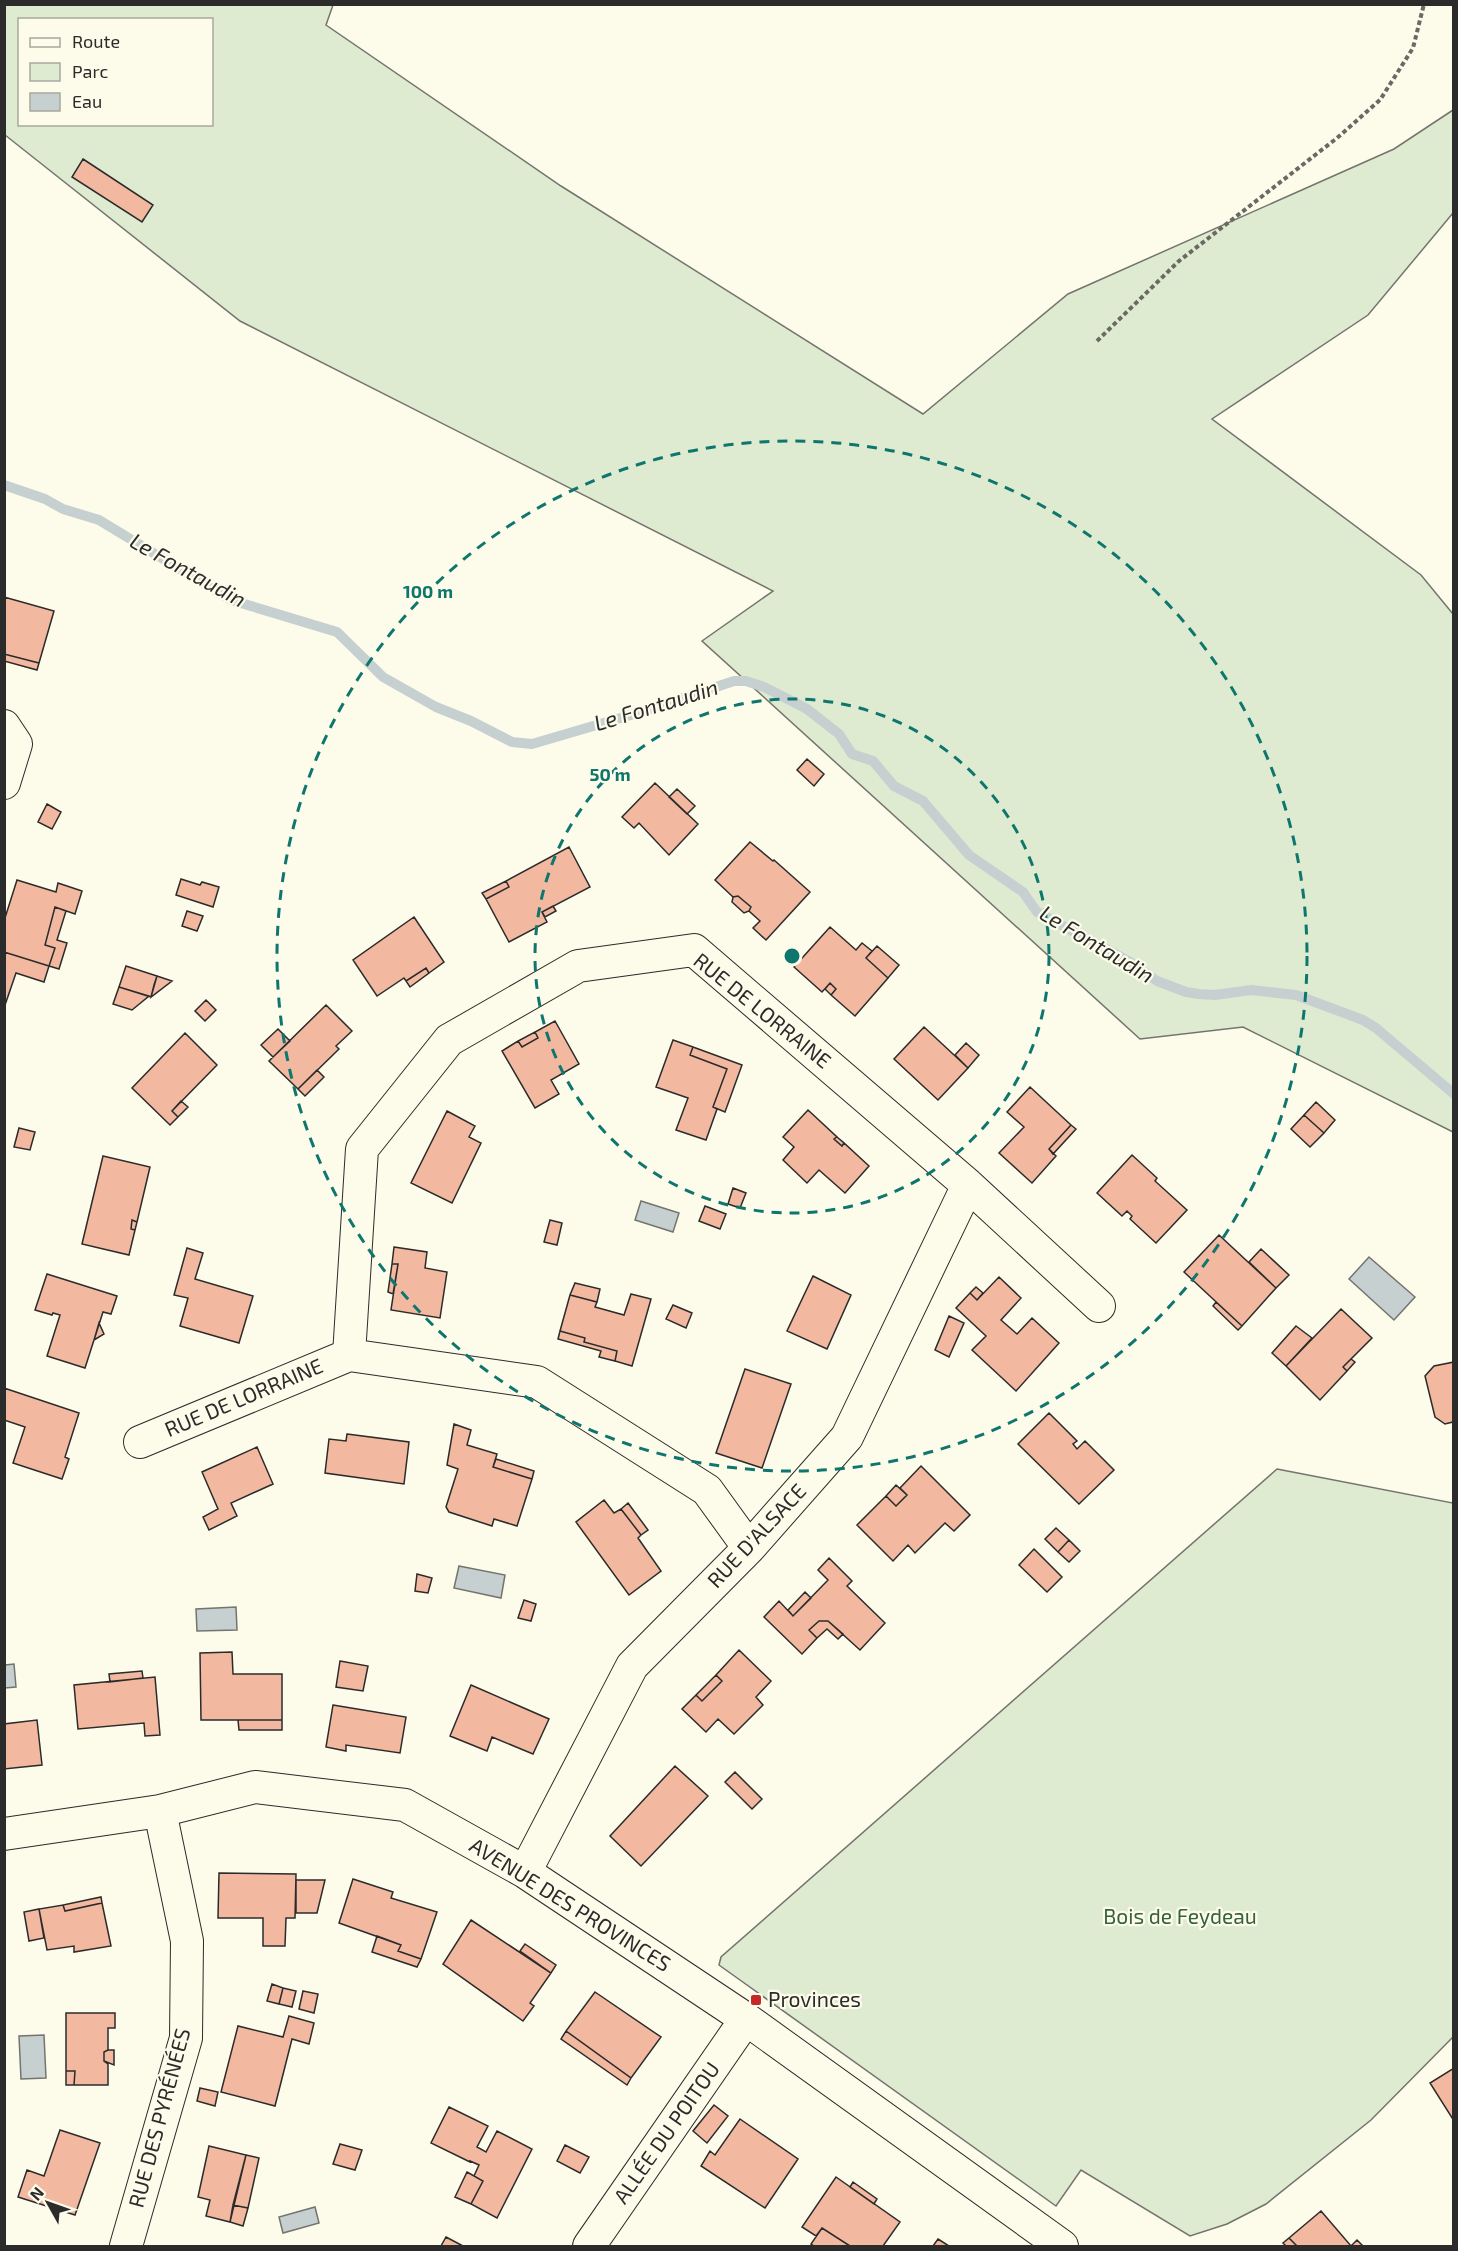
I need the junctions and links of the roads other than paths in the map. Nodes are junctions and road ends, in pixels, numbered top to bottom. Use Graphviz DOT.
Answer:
graph roads {
  1 [pos="4,726"];
  2 [pos="4,783"];
  3 [pos="968,1185"];
  4 [pos="1099,1306"];
  5 [pos="349,1355"];
  6 [pos="140,1442"];
  7 [pos="748,1548"];
  8 [pos="160,1811"];
  9 [pos="4,1834"];
  10 [pos="525,1872"];
  11 [pos="746,2019"];
  12 [pos="126,2247"];
  13 [pos="589,2247"];
  14 [pos="1062,2247"];
  1 -- 2 [label="street"];
  3 -- 4 [label="street, RUE DE LORRAINE"];
  3 -- 5 [label="street, RUE DE LORRAINE"];
  3 -- 7 [label="street, RUE D'ALSACE"];
  5 -- 6 [label="street, RUE DE LORRAINE"];
  5 -- 7 [label="street, RUE DE LORRAINE"];
  7 -- 10 [label="street, RUE D'ALSACE"];
  8 -- 9 [label="street, AVENUE DES PROVINCES"];
  8 -- 10 [label="street, AVENUE DES PROVINCES"];
  8 -- 12 [label="street, RUE DES PYRÉNÉES"];
  10 -- 11 [label="street, AVENUE DES PROVINCES"];
  11 -- 13 [label="street, ALLÉE DU POITOU"];
  11 -- 14 [label="street, AVENUE DES PROVINCES"];
}
